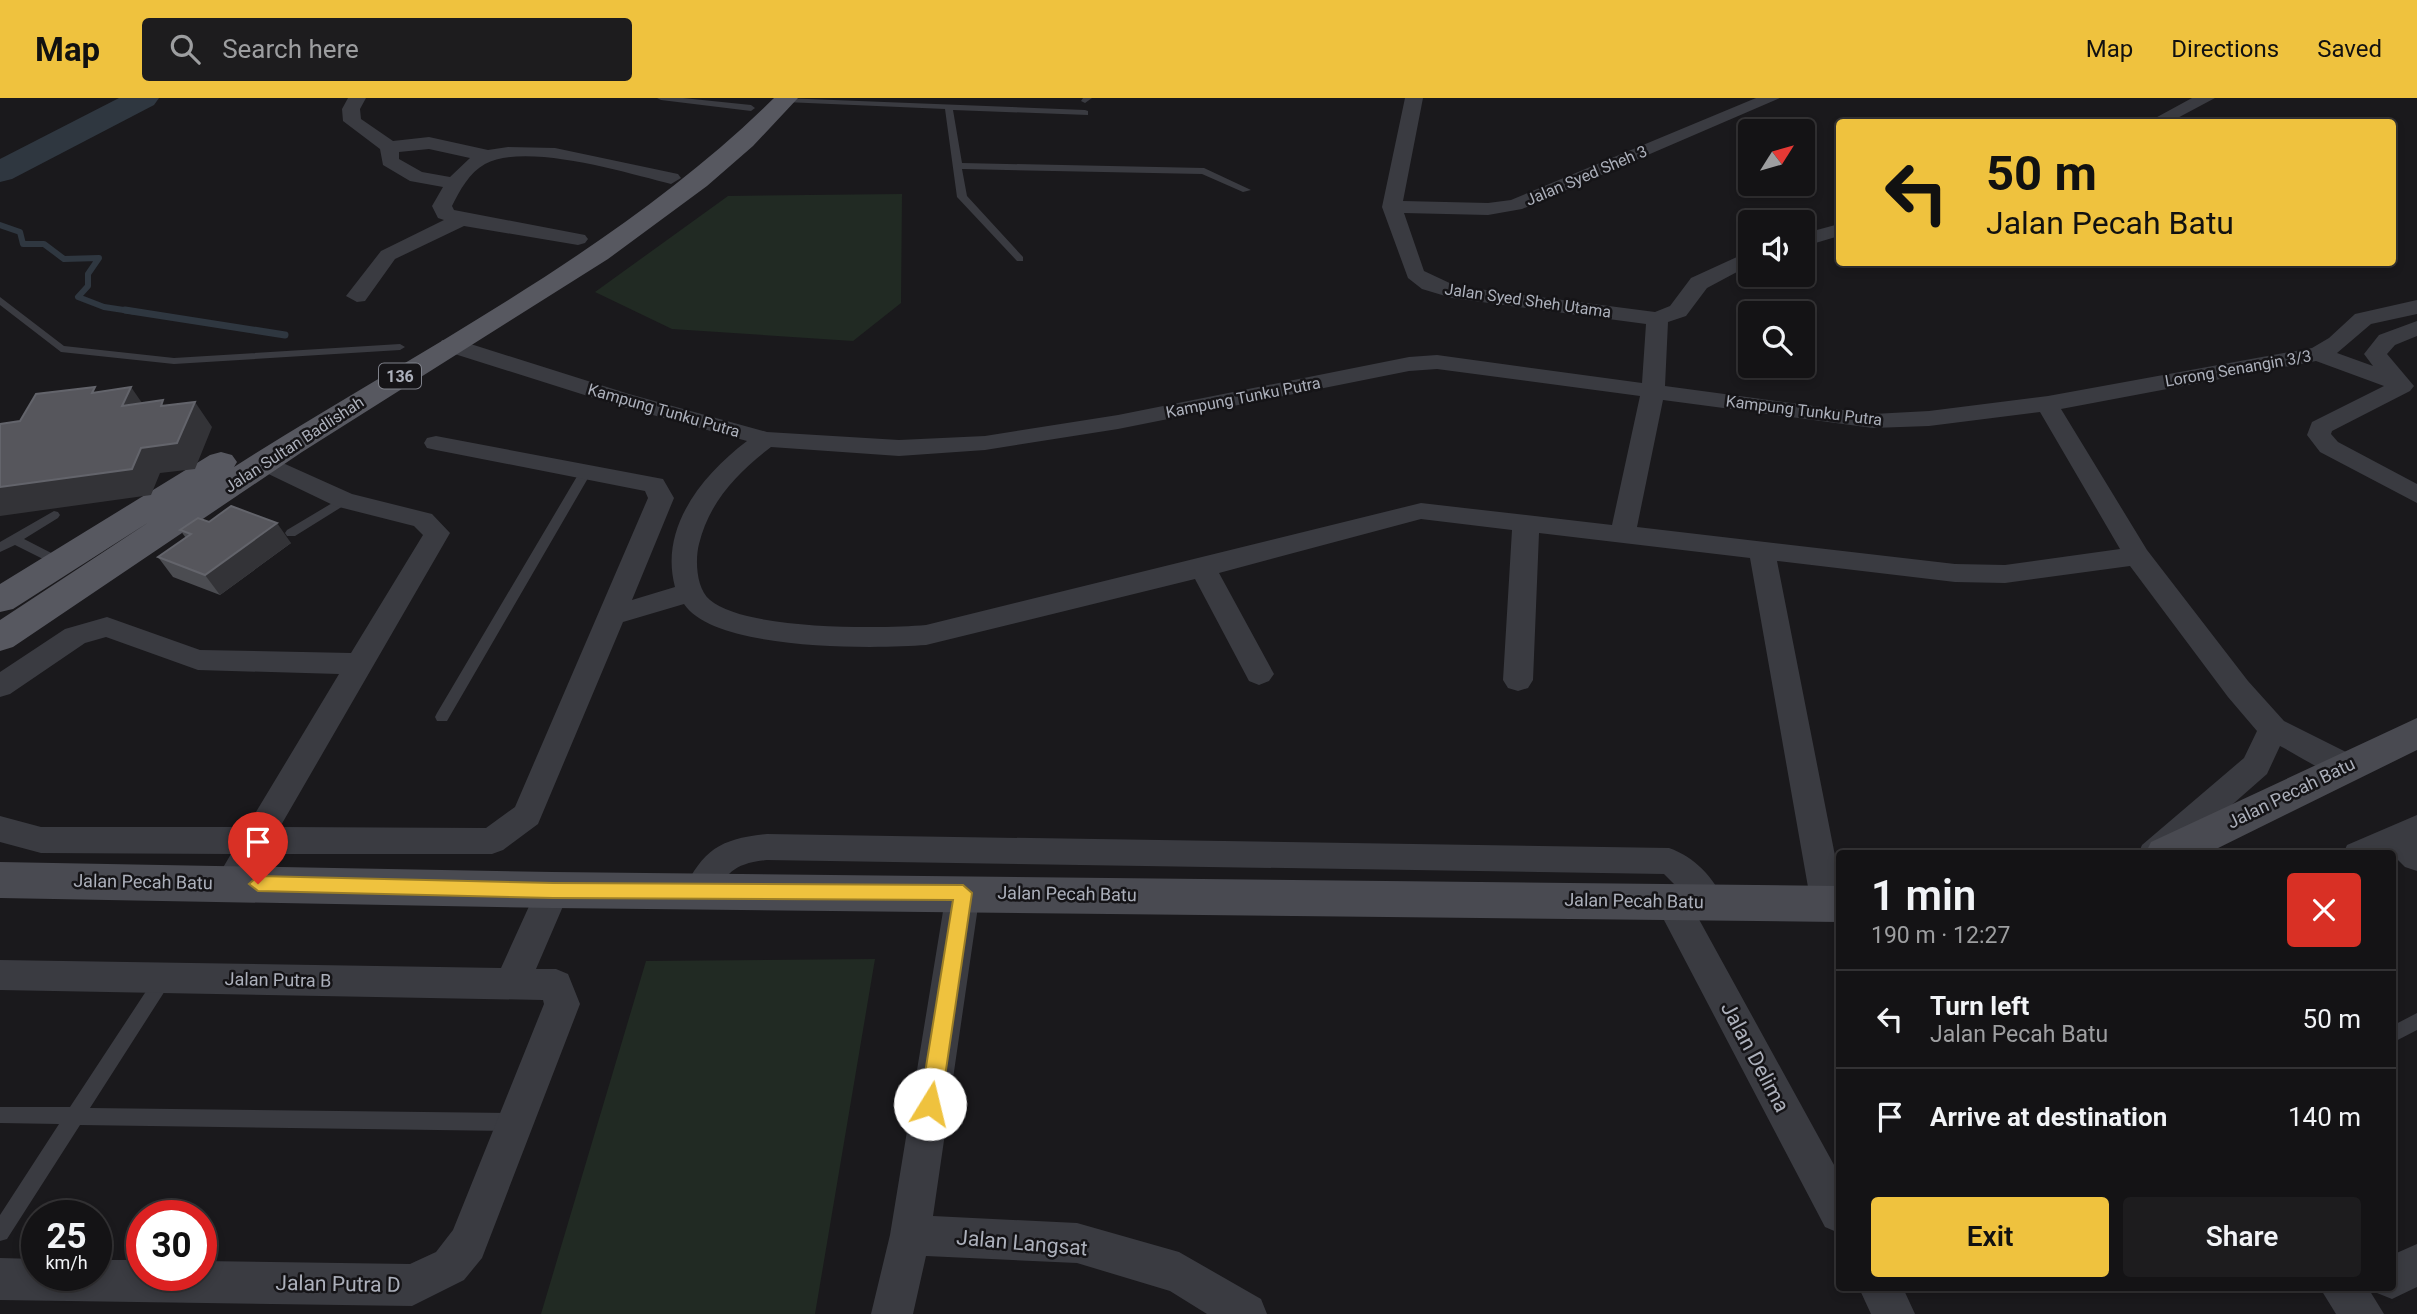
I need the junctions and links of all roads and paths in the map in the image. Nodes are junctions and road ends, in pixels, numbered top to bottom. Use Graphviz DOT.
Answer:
graph roads {
  1 [pos="357,98"];
  2 [pos="661,98"];
  3 [pos="1414,98"];
  4 [pos="1771,98"];
  5 [pos="2206,98"];
  6 [pos="771,101"];
  7 [pos="949,108"];
  8 [pos="1085,113"];
  9 [pos="2163,119"];
  10 [pos="389,147"];
  11 [pos="488,156"];
  12 [pos="959,166"];
  13 [pos="671,177"];
  14 [pos="454,183"];
  15 [pos="1246,190"];
  16 [pos="1392,207"];
  17 [pos="461,220"];
  18 [pos="1836,231"];
  19 [pos="1815,237"];
  20 [pos="578,239"];
  21 [pos="1020,259"];
  22 [pos="1738,263"];
  23 [pos="357,296"];
  24 [pos="0,300"];
  25 [pos="2417,307"];
  26 [pos="1657,319"];
  27 [pos="2417,328"];
  28 [pos="450,345"];
  29 [pos="400,347"];
  30 [pos="2318,354"];
  31 [pos="2410,389"];
  32 [pos="1653,390"];
  33 [pos="2046,402"];
  34 [pos="766,439"];
  35 [pos="436,443"];
  36 [pos="265,463"];
  37 [pos="584,473"];
  38 [pos="2417,495"];
  39 [pos="344,500"];
  40 [pos="54,515"];
  41 [pos="1526,521"];
  42 [pos="1623,533"];
  43 [pos="291,534"];
  44 [pos="14,539"];
  45 [pos="0,548"];
  46 [pos="1762,551"];
  47 [pos="2137,556"];
  48 [pos="60,562"];
  49 [pos="1203,568"];
  50 [pos="690,592"];
  51 [pos="0,600"];
  52 [pos="610,616"];
  53 [pos="0,638"];
  54 [pos="357,664"];
  55 [pos="1259,674"];
  56 [pos="1518,680"];
  57 [pos="0,686"];
  58 [pos="442,717"];
  59 [pos="2273,729"];
  60 [pos="2417,733"];
  61 [pos="2347,766"];
  62 [pos="0,829"];
  63 [pos="255,842"];
  64 [pos="2409,842"];
  65 [pos="2159,850"];
  66 [pos="2174,850"];
  67 [pos="2376,850"];
  68 [pos="0,880"];
  69 [pos="231,883"];
  70 [pos="553,890"];
  71 [pos="699,891"];
  72 [pos="963,893"];
  73 [pos="1690,902"];
  74 [pos="1834,904"];
  75 [pos="0,975"];
  76 [pos="164,978"];
  77 [pos="512,984"];
  78 [pos="556,985"];
  79 [pos="2417,1021"];
  80 [pos="2396,1033"];
  81 [pos="0,1115"];
  82 [pos="75,1116"];
  83 [pos="516,1122"];
  84 [pos="1836,1207"];
  85 [pos="0,1232"];
  86 [pos="910,1235"];
  87 [pos="2417,1264"];
  88 [pos="2396,1276"];
  89 [pos="0,1279"];
  90 [pos="1882,1291"];
  91 [pos="892,1314"];
  92 [pos="1246,1314"];
  93 [pos="1894,1314"];
  1 -- 10 [label="street"];
  2 -- 6 [label="lane"];
  3 -- 16 [label="street"];
  4 -- 16 [label="street, Jalan Syed Sheh 3"];
  5 -- 9 [label="street"];
  6 -- 7 [label="lane"];
  6 -- 13 [label="main road, Jalan Sultan Badlishah / 136"];
  6 -- 28 [label="main road, Jalan Sultan Badlishah / 136"];
  7 -- 8 [label="lane"];
  7 -- 12 [label="lane"];
  10 -- 11 [label="street"];
  10 -- 14 [label="street"];
  11 -- 13 [label="street"];
  11 -- 14 [label="street"];
  12 -- 15 [label="lane"];
  12 -- 21 [label="lane"];
  13 -- 20 [label="main road, Jalan Sultan Badlishah / 136"];
  14 -- 17 [label="street"];
  16 -- 26 [label="street, Jalan Syed Sheh Utama"];
  17 -- 20 [label="street"];
  17 -- 23 [label="street"];
  18 -- 19 [label="street"];
  20 -- 29 [label="main road, Jalan Sultan Badlishah / 136"];
  22 -- 26 [label="street"];
  24 -- 29 [label="lane"];
  25 -- 30 [label="street, Lorong Senangin 3/3"];
  26 -- 32 [label="street"];
  27 -- 31 [label="street"];
  28 -- 34 [label="street, Kampung Tunku Putra"];
  28 -- 36 [label="main road, Jalan Sultan Badlishah / 136"];
  29 -- 48 [label="main road, Jalan Sultan Badlishah / 136"];
  30 -- 31 [label="street"];
  30 -- 33 [label="street, Lorong Senangin 3/3"];
  31 -- 38 [label="street"];
  32 -- 33 [label="street, Kampung Tunku Putra"];
  32 -- 34 [label="street, Kampung Tunku Putra"];
  32 -- 42 [label="street"];
  33 -- 47 [label="street"];
  34 -- 50 [label="street"];
  35 -- 37 [label="street"];
  36 -- 39 [label="street"];
  36 -- 53 [label="main road, Jalan Sultan Badlishah / 136"];
  37 -- 52 [label="street"];
  37 -- 58 [label="lane"];
  39 -- 43 [label="lane"];
  39 -- 54 [label="street"];
  40 -- 44 [label="lane"];
  41 -- 42 [label="street"];
  41 -- 49 [label="street"];
  41 -- 56 [label="street"];
  42 -- 46 [label="street"];
  44 -- 45 [label="lane"];
  44 -- 48 [label="lane"];
  46 -- 47 [label="street"];
  46 -- 74 [label="street"];
  47 -- 59 [label="street"];
  48 -- 51 [label="main road, Jalan Sultan Badlishah / 136"];
  49 -- 50 [label="street"];
  49 -- 55 [label="street"];
  50 -- 52 [label="street"];
  52 -- 63 [label="street"];
  54 -- 57 [label="street"];
  54 -- 63 [label="street"];
  59 -- 61 [label="street"];
  59 -- 65 [label="street"];
  60 -- 61 [label="street, Jalan Pecah Batu"];
  61 -- 66 [label="street, Jalan Pecah Batu"];
  62 -- 63 [label="street"];
  63 -- 69 [label="street"];
  64 -- 67 [label="street"];
  68 -- 69 [label="street, Jalan Pecah Batu"];
  69 -- 70 [label="street, Jalan Pecah Batu"];
  70 -- 71 [label="street, Jalan Pecah Batu"];
  70 -- 77 [label="street"];
  71 -- 72 [label="street, Jalan Pecah Batu"];
  71 -- 73 [label="street, Jalan Delima"];
  72 -- 73 [label="street, Jalan Pecah Batu"];
  72 -- 86 [label="street"];
  73 -- 74 [label="street, Jalan Pecah Batu"];
  73 -- 84 [label="street, Jalan Delima"];
  75 -- 76 [label="street, Jalan Putra B"];
  76 -- 77 [label="street, Jalan Putra B"];
  76 -- 82 [label="lane"];
  77 -- 78 [label="street, Jalan Putra B"];
  78 -- 83 [label="street, Jalan Putra D"];
  79 -- 80 [label="lane"];
  81 -- 82 [label="lane"];
  82 -- 83 [label="lane"];
  82 -- 85 [label="lane"];
  83 -- 89 [label="street, Jalan Putra D"];
  86 -- 91 [label="street"];
  86 -- 92 [label="street, Jalan Langsat"];
  87 -- 88 [label="street"];
  90 -- 93 [label="street"];
}
